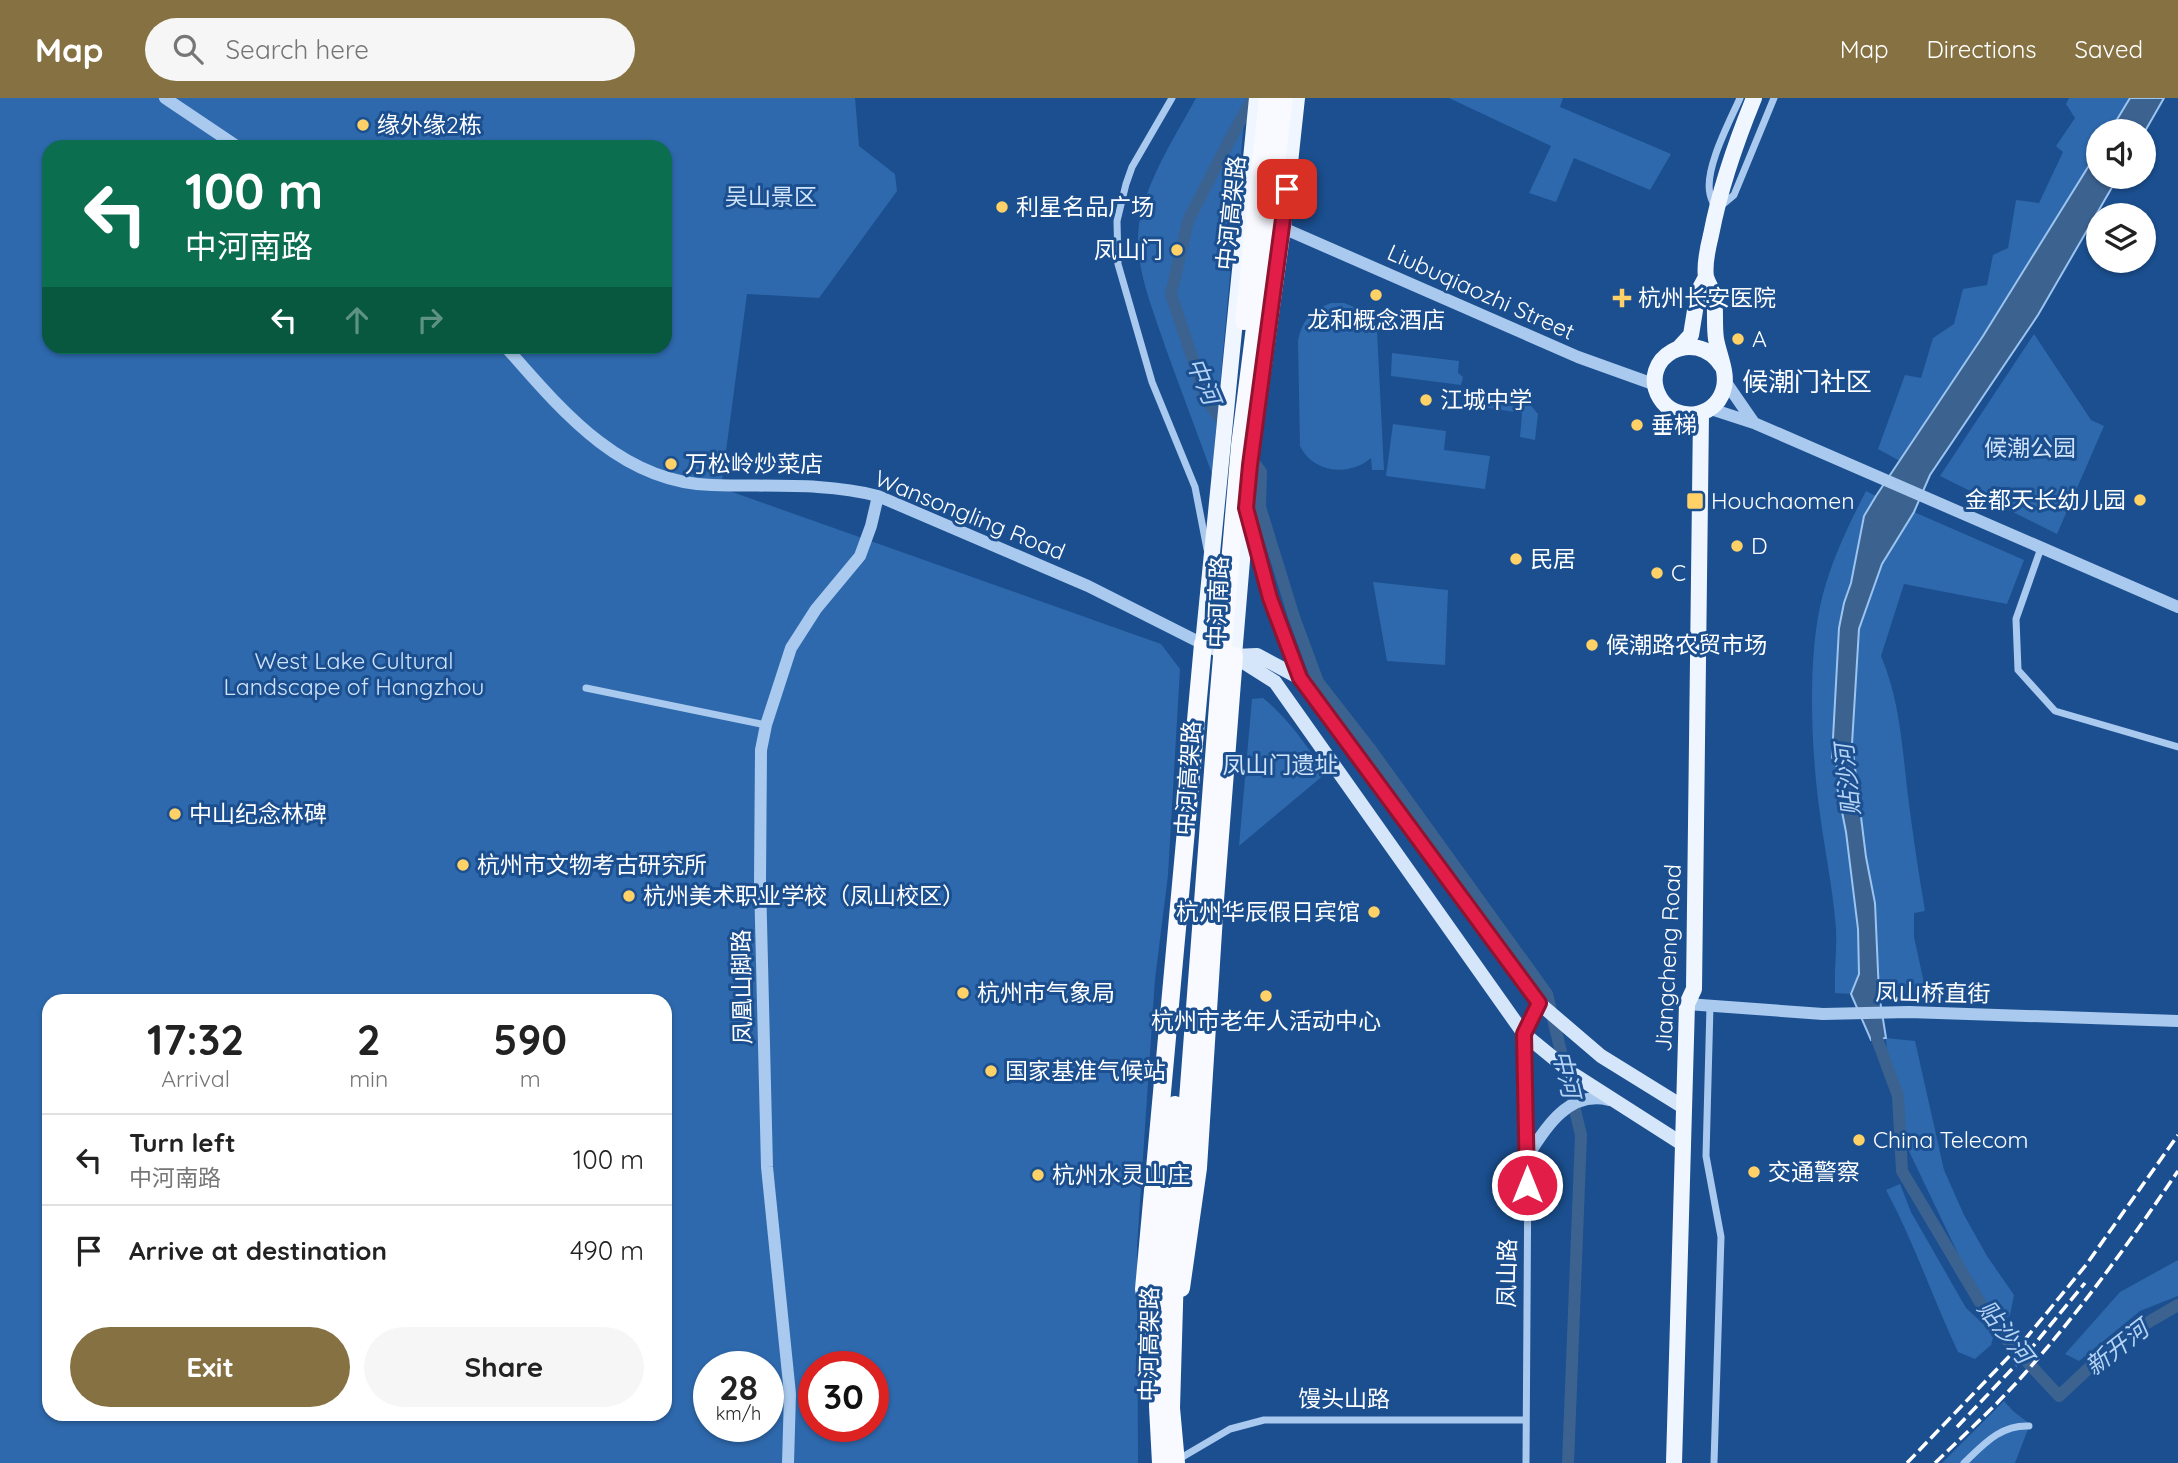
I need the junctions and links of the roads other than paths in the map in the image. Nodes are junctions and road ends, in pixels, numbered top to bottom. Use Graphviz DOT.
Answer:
graph roads {
  1 [pos="165,98"];
  2 [pos="1172,98"];
  3 [pos="1284,98"];
  4 [pos="1297,98"];
  5 [pos="1740,98"];
  6 [pos="1754,98"];
  7 [pos="1774,98"];
  8 [pos="1261,100"];
  9 [pos="228,140"];
  10 [pos="1716,210"];
  11 [pos="1287,230"];
  12 [pos="1706,277"];
  13 [pos="1679,348"];
  14 [pos="512,354"];
  15 [pos="1723,373"];
  16 [pos="1656,384"];
  17 [pos="1706,411"];
  18 [pos="1754,422"];
  19 [pos="878,496"];
  20 [pos="1246,508"];
  21 [pos="2041,548"];
  22 [pos="1210,567"];
  23 [pos="2178,607"];
  24 [pos="1203,644"];
  25 [pos="1234,656"];
  26 [pos="1300,678"];
  27 [pos="586,688"];
  28 [pos="766,725"];
  29 [pos="2178,747"];
  30 [pos="1687,1004"];
  31 [pos="1541,1006"];
  32 [pos="1710,1006"];
  33 [pos="2178,1021"];
  34 [pos="1524,1034"];
  35 [pos="1619,1102"];
  36 [pos="1685,1108"];
  37 [pos="1684,1145"];
  38 [pos="1528,1156"];
  39 [pos="1174,1315"];
  40 [pos="1159,1355"];
  41 [pos="1525,1420"];
  42 [pos="2029,1426"];
  43 [pos="788,1463"];
  44 [pos="1161,1463"];
  45 [pos="1175,1463"];
  46 [pos="1526,1463"];
  47 [pos="1674,1463"];
  48 [pos="1714,1463"];
  49 [pos="1964,1463"];
  1 -- 9 [label="street"];
  2 -- 22 [label="street"];
  3 -- 39 [label="highway, 中河高架路, bridge"];
  4 -- 11 [label="main road, 中河南路"];
  5 -- 10 [label="street"];
  6 -- 10 [label="main road"];
  7 -- 10 [label="street"];
  8 -- 22 [label="main road, 中河南路"];
  8 -- 40 [label="highway, 中河高架路, bridge"];
  10 -- 12 [label="main road"];
  11 -- 16 [label="street, Liubuqiaozhi Street"];
  11 -- 20 [label="main road, 中河南路"];
  12 -- 13 [label="main road"];
  12 -- 15 [label="main road"];
  13 -- 15 [label="main road"];
  13 -- 16 [label="main road"];
  14 -- 19 [label="street, Wansongling Road"];
  15 -- 17 [label="main road, Jiangcheng Road"];
  15 -- 18 [label="street"];
  16 -- 17 [label="main road"];
  17 -- 18 [label="street"];
  17 -- 30 [label="main road, Jiangcheng Road"];
  18 -- 21 [label="street"];
  19 -- 24 [label="street, Wansongling Road"];
  19 -- 28 [label="street, 凤凰山脚路"];
  20 -- 25 [label="main road, 中河南路"];
  20 -- 26 [label="main road, 中河南路"];
  21 -- 23 [label="street"];
  21 -- 29 [label="street"];
  22 -- 24 [label="main road, 中河南路"];
  24 -- 25 [label="main road"];
  24 -- 40 [label="highway, bridge"];
  25 -- 26 [label="main road"];
  25 -- 34 [label="main road, 中河南路"];
  25 -- 39 [label="highway, bridge"];
  26 -- 31 [label="main road, 中河南路"];
  27 -- 28 [label="street"];
  28 -- 43 [label="street, 凤凰山脚路"];
  30 -- 32 [label="street, 凤山桥直街"];
  30 -- 36 [label="main road, Jiangcheng Road"];
  31 -- 34 [label="street, 凤山路"];
  31 -- 36 [label="main road, 中河南路"];
  32 -- 33 [label="street, 凤山桥直街"];
  32 -- 48 [label="street"];
  34 -- 35 [label="main road, 中河南路"];
  34 -- 38 [label="street, 凤山路"];
  35 -- 37 [label="main road, 中河南路"];
  35 -- 38 [label="street"];
  36 -- 37 [label="main road, Jiangcheng Road"];
  37 -- 47 [label="main road, Jiangcheng Road"];
  38 -- 41 [label="street, 凤山路"];
  39 -- 45 [label="highway, 中河高架路, bridge"];
  40 -- 44 [label="highway, 中河高架路"];
  41 -- 45 [label="street, 馒头山路"];
  41 -- 46 [label="street, 凤山路"];
  42 -- 49 [label="street"];
}
